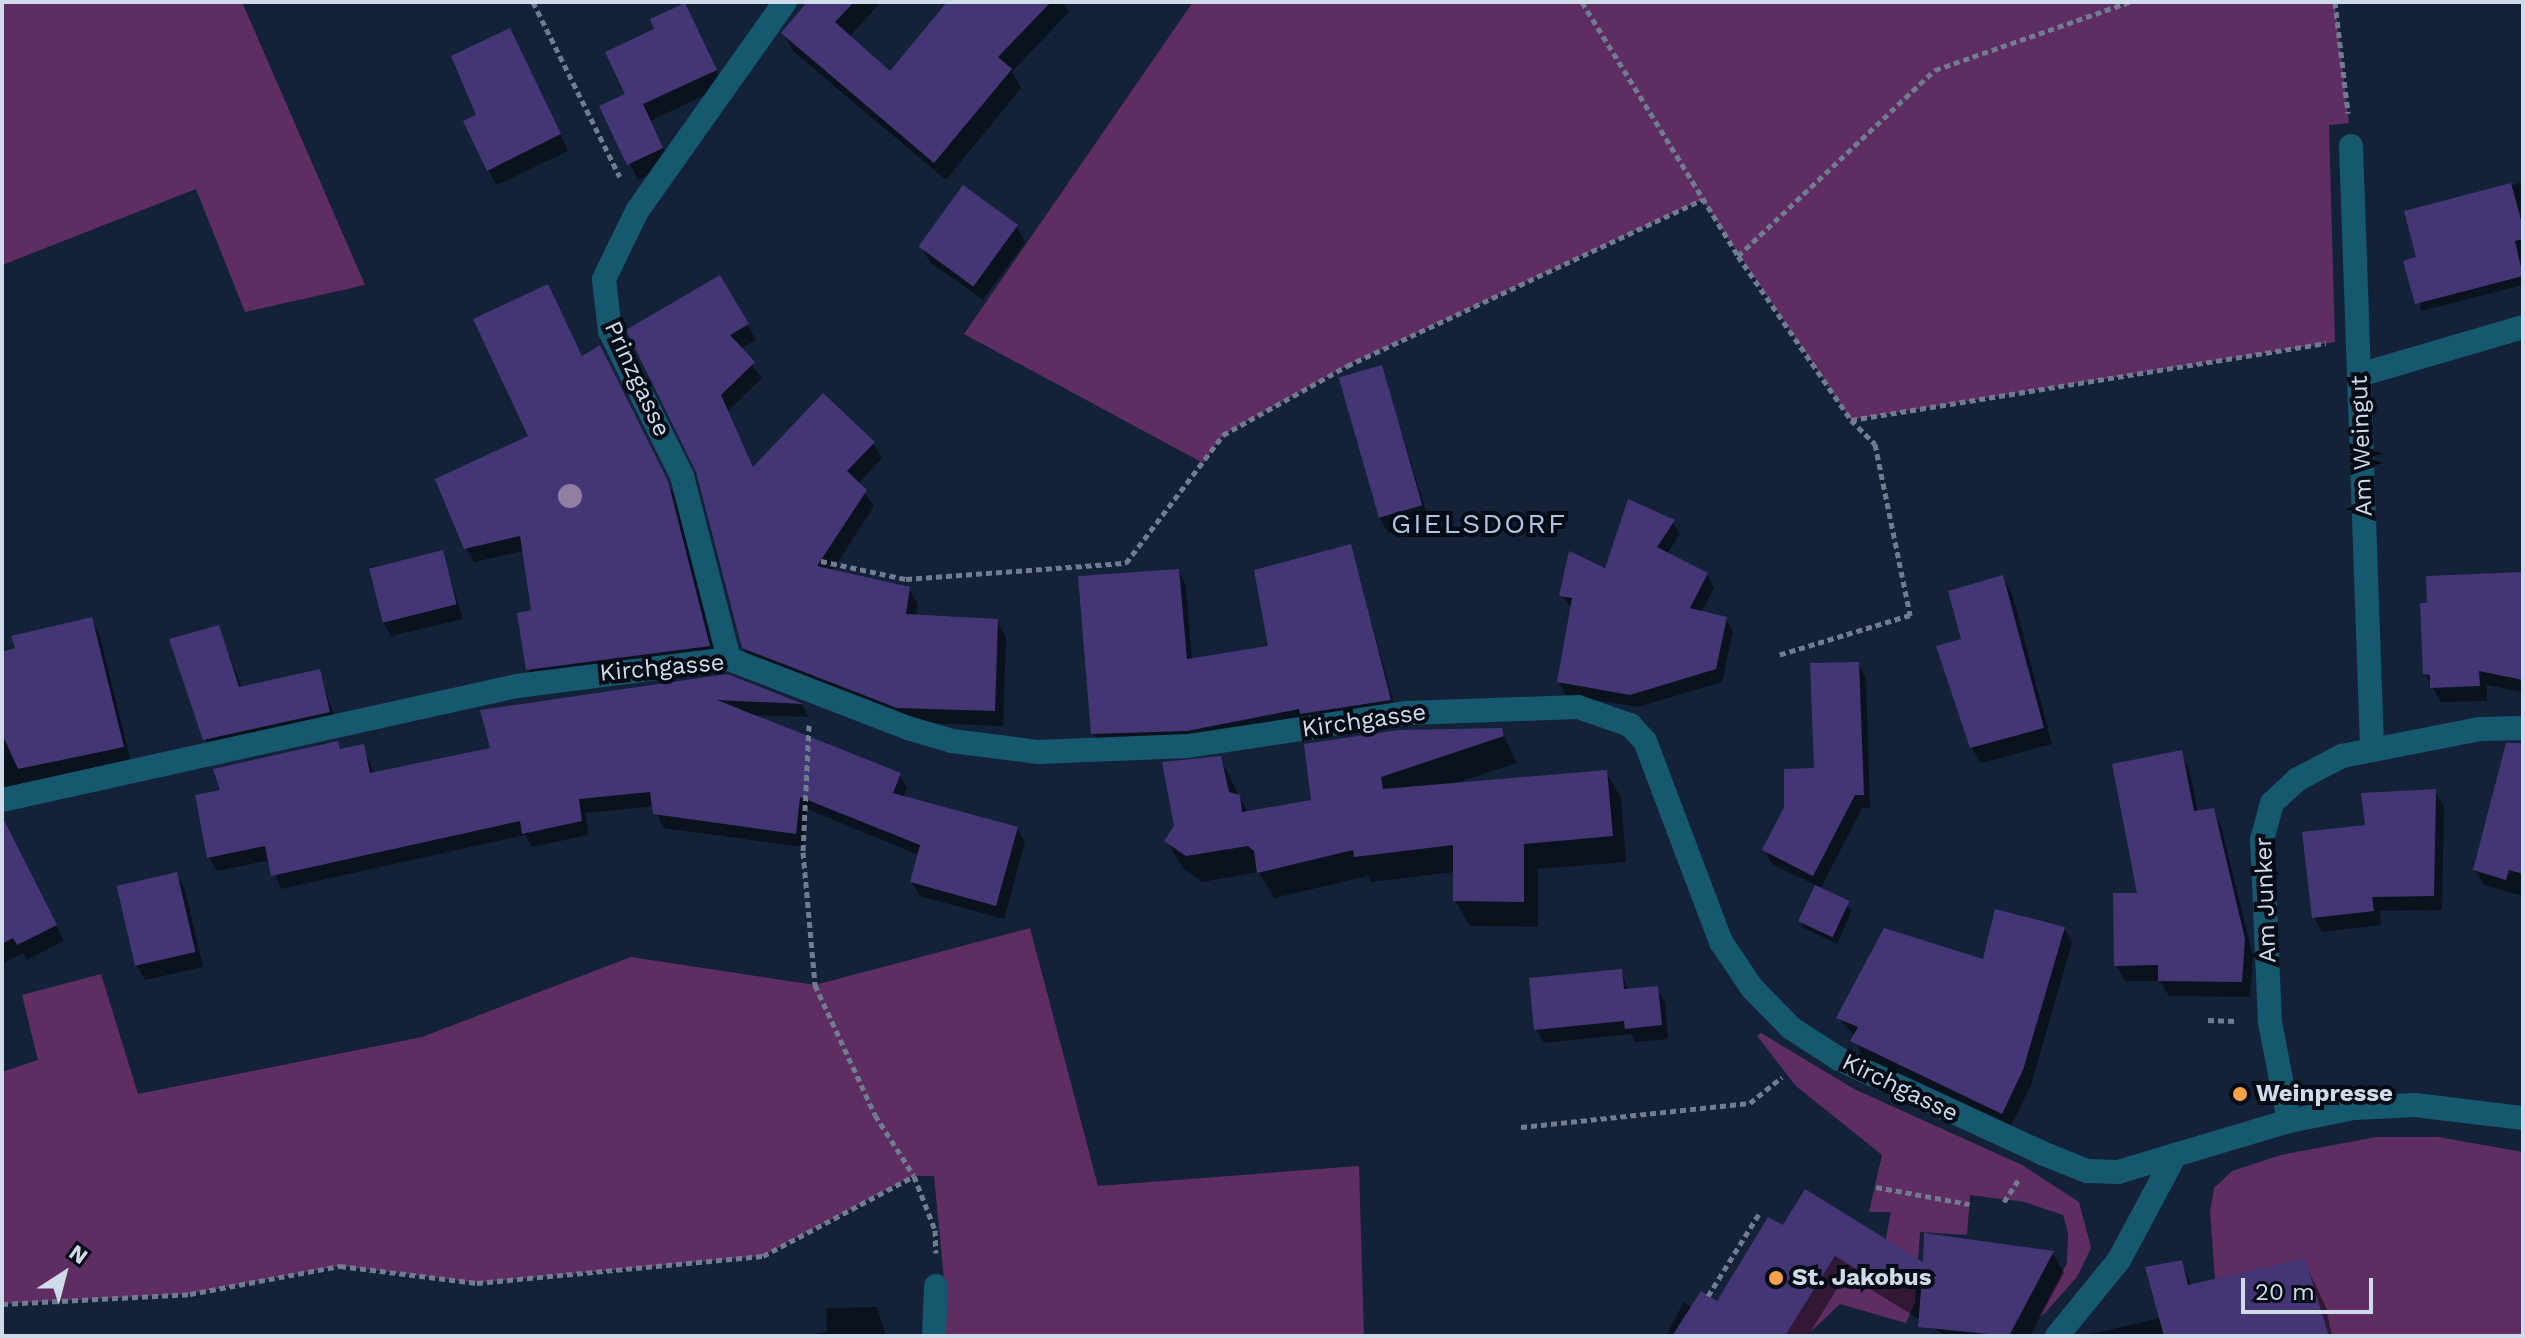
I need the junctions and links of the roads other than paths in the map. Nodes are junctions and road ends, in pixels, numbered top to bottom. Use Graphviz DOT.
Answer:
graph roads {
  1 [pos="785,2"];
  2 [pos="2351,146"];
  3 [pos="2523,327"];
  4 [pos="2359,375"];
  5 [pos="729,659"];
  6 [pos="2523,728"];
  7 [pos="2372,747"];
  8 [pos="2,800"];
  9 [pos="2523,1118"];
  10 [pos="2289,1121"];
  11 [pos="2174,1157"];
  12 [pos="936,1286"];
  13 [pos="934,1336"];
  14 [pos="2057,1336"];
  1 -- 5 [label="street, Prinzgasse"];
  2 -- 4 [label="street, Am Weingut"];
  3 -- 4 [label="street"];
  4 -- 7 [label="street, Am Weingut"];
  5 -- 8 [label="street, Kirchgasse"];
  5 -- 11 [label="street, Kirchgasse"];
  6 -- 7 [label="street, Am Junker"];
  7 -- 10 [label="street, Am Junker"];
  9 -- 10 [label="street, Kirchgasse"];
  10 -- 11 [label="street, Kirchgasse"];
  11 -- 14 [label="street"];
  12 -- 13 [label="street"];
}
